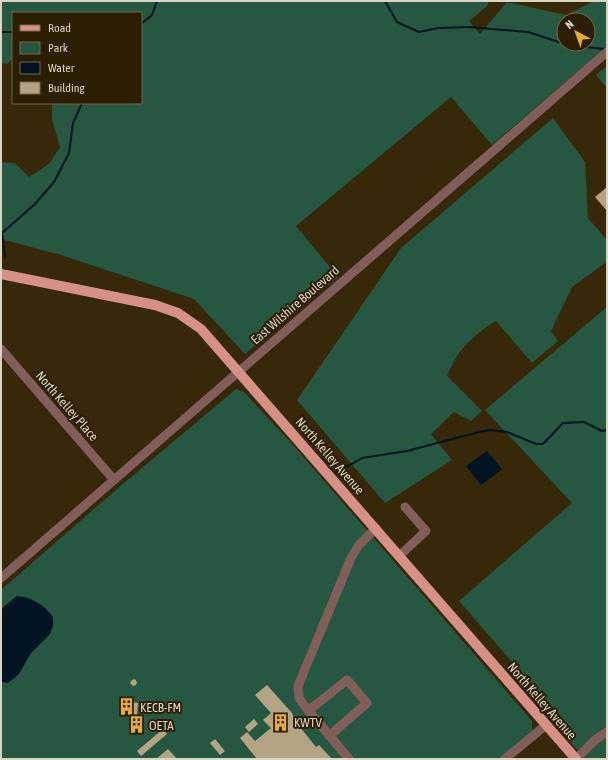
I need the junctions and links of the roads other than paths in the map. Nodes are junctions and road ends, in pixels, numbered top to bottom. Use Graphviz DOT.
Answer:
graph roads {
  1 [pos="607,52"];
  2 [pos="1,274"];
  3 [pos="1,348"];
  4 [pos="239,371"];
  5 [pos="114,480"];
  6 [pos="405,507"];
  7 [pos="376,528"];
  8 [pos="399,556"];
  9 [pos="1,578"];
  10 [pos="308,711"];
  11 [pos="546,725"];
  12 [pos="607,732"];
  13 [pos="329,736"];
  14 [pos="349,759"];
  15 [pos="505,759"];
  16 [pos="576,759"];
  1 -- 4 [label="street, East Wilshire Boulevard"];
  2 -- 4 [label="main road, North Kelley Avenue"];
  3 -- 5 [label="street, North Kelley Place"];
  4 -- 5 [label="street, East Wilshire Boulevard"];
  4 -- 7 [label="main road, North Kelley Avenue"];
  5 -- 9 [label="street, East Wilshire Boulevard"];
  6 -- 8 [label="street"];
  7 -- 8 [label="main road, North Kelley Avenue"];
  7 -- 10 [label="street"];
  8 -- 11 [label="main road, North Kelley Avenue"];
  10 -- 13 [label="street"];
  10 -- 13 [label="street"];
  11 -- 15 [label="street"];
  11 -- 16 [label="main road, North Kelley Avenue"];
  12 -- 16 [label="street"];
  13 -- 14 [label="street"];
}
